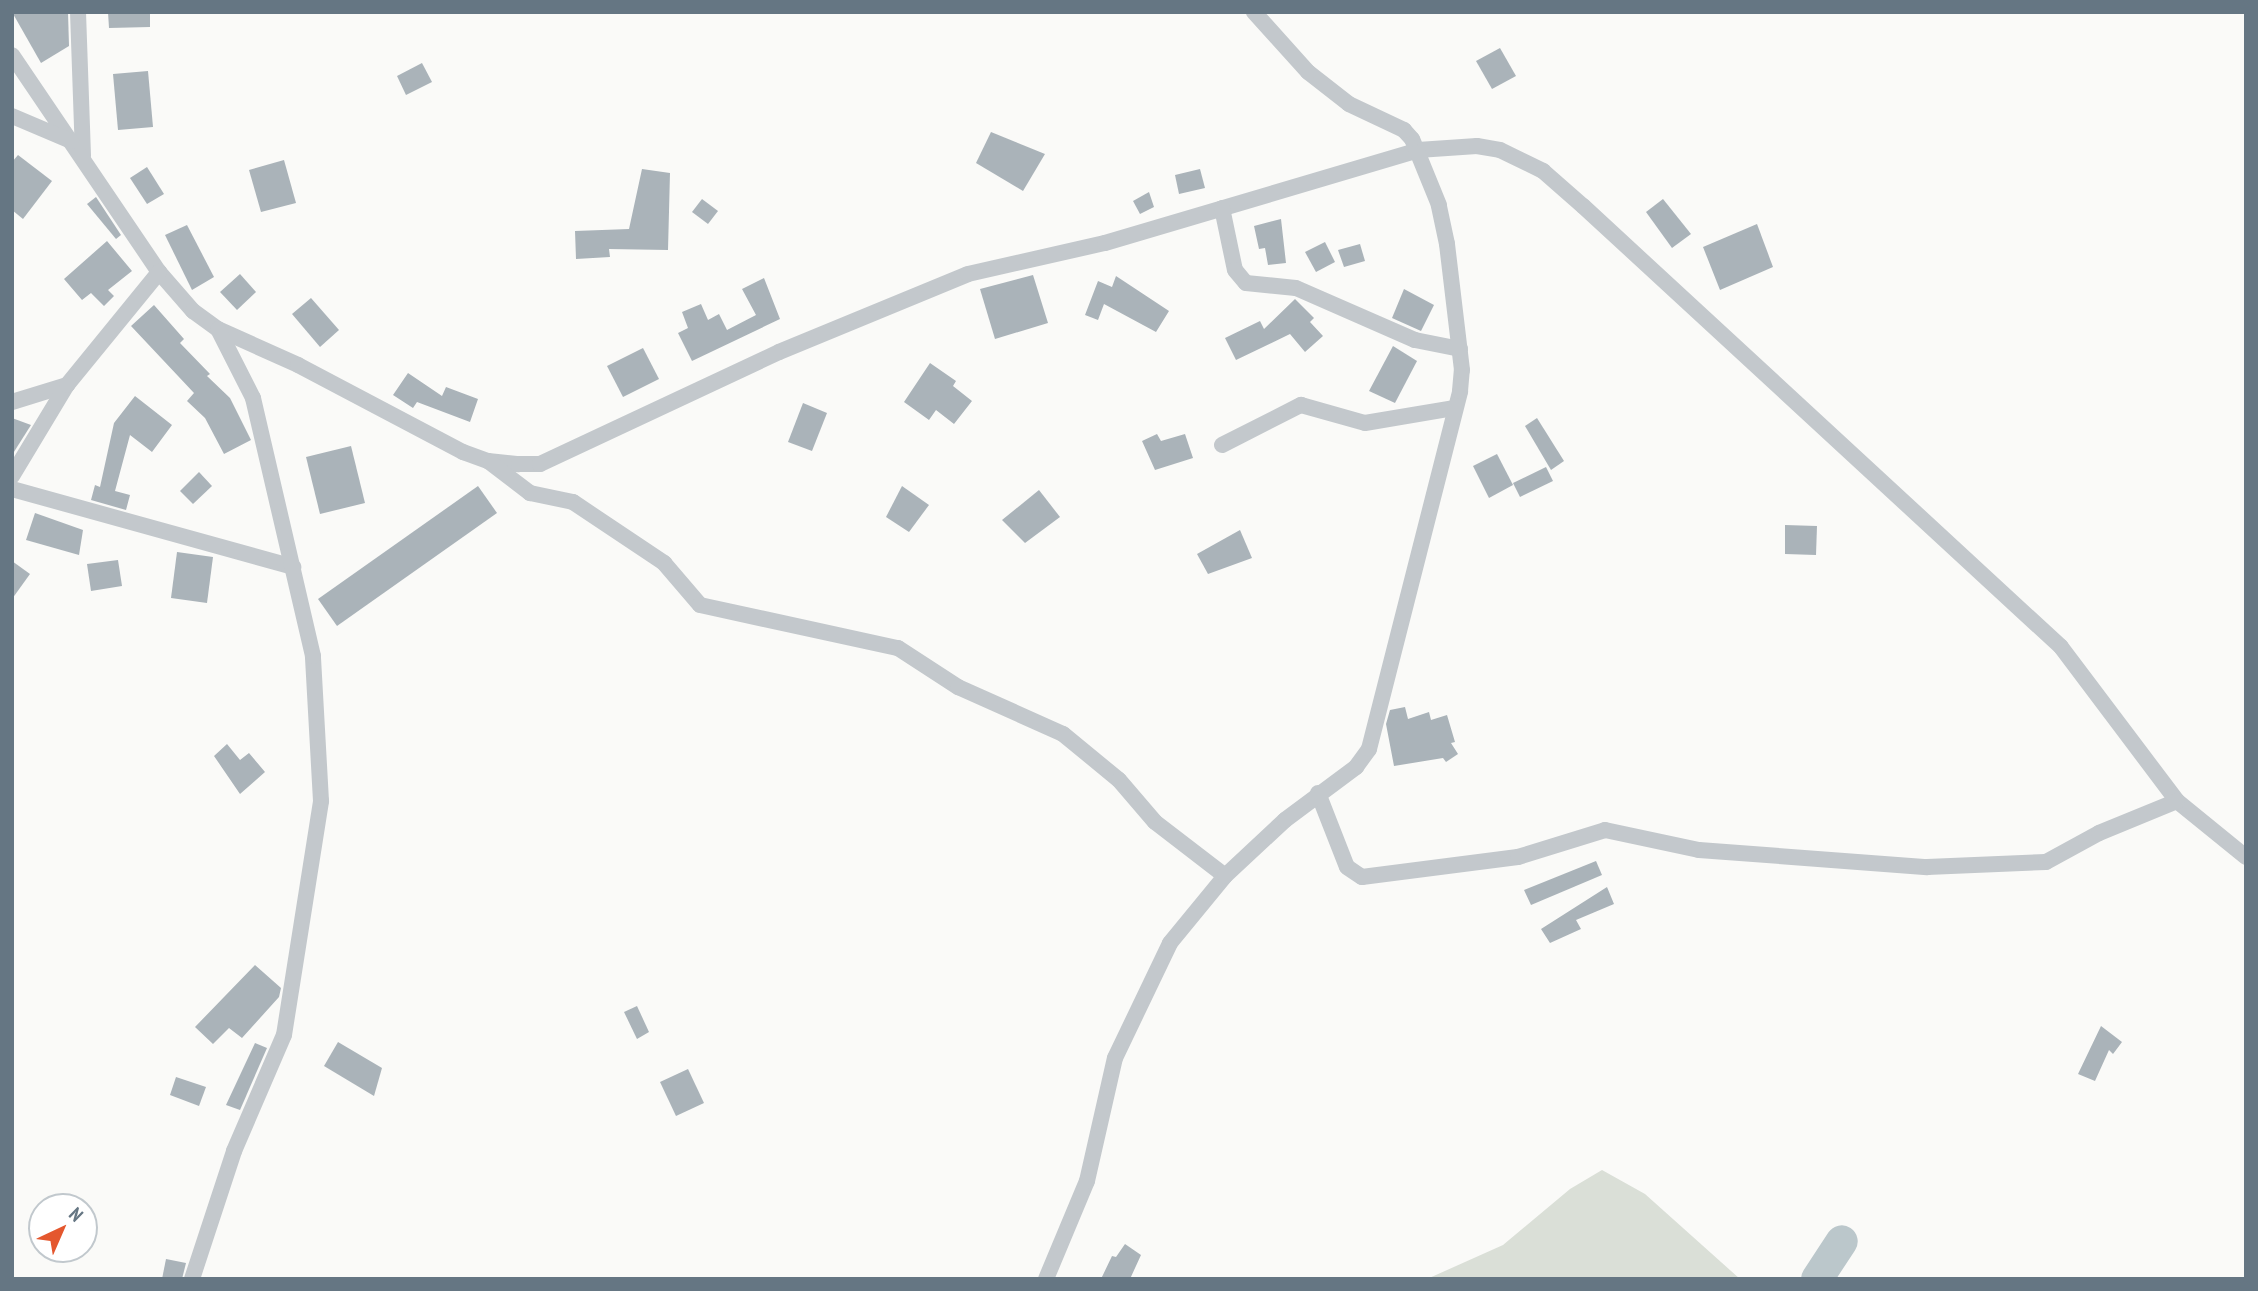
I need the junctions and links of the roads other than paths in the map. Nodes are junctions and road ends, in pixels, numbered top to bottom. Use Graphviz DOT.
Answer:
graph roads {
  1 [pos="78,12"];
  2 [pos="1254,12"];
  3 [pos="12,55"];
  4 [pos="12,116"];
  5 [pos="73,142"];
  6 [pos="1418,150"];
  7 [pos="83,156"];
  8 [pos="1222,208"];
  9 [pos="159,272"];
  10 [pos="218,330"];
  11 [pos="1460,349"];
  12 [pos="67,385"];
  13 [pos="12,402"];
  14 [pos="1455,408"];
  15 [pos="1222,445"];
  16 [pos="488,461"];
  17 [pos="540,464"];
  18 [pos="12,476"];
  19 [pos="514,484"];
  20 [pos="12,489"];
  21 [pos="293,567"];
  22 [pos="1318,793"];
  23 [pos="2177,800"];
  24 [pos="2246,857"];
  25 [pos="1225,876"];
  26 [pos="192,1279"];
  27 [pos="1046,1279"];
  1 -- 7 [label="street"];
  2 -- 6 [label="street"];
  3 -- 5 [label="street"];
  4 -- 5 [label="street"];
  5 -- 7 [label="street"];
  6 -- 8 [label="street"];
  6 -- 11 [label="street"];
  6 -- 23 [label="street"];
  7 -- 9 [label="street"];
  8 -- 11 [label="street"];
  8 -- 17 [label="street"];
  9 -- 10 [label="street"];
  9 -- 12 [label="street"];
  10 -- 16 [label="street"];
  10 -- 21 [label="street"];
  11 -- 14 [label="street"];
  12 -- 13 [label="street"];
  12 -- 18 [label="street"];
  14 -- 15 [label="street"];
  14 -- 22 [label="street"];
  16 -- 17 [label="street"];
  16 -- 19 [label="street"];
  17 -- 19 [label="street"];
  19 -- 25 [label="street"];
  20 -- 21 [label="street"];
  21 -- 26 [label="street"];
  22 -- 23 [label="street"];
  22 -- 25 [label="street"];
  23 -- 24 [label="street"];
  25 -- 27 [label="street"];
}
